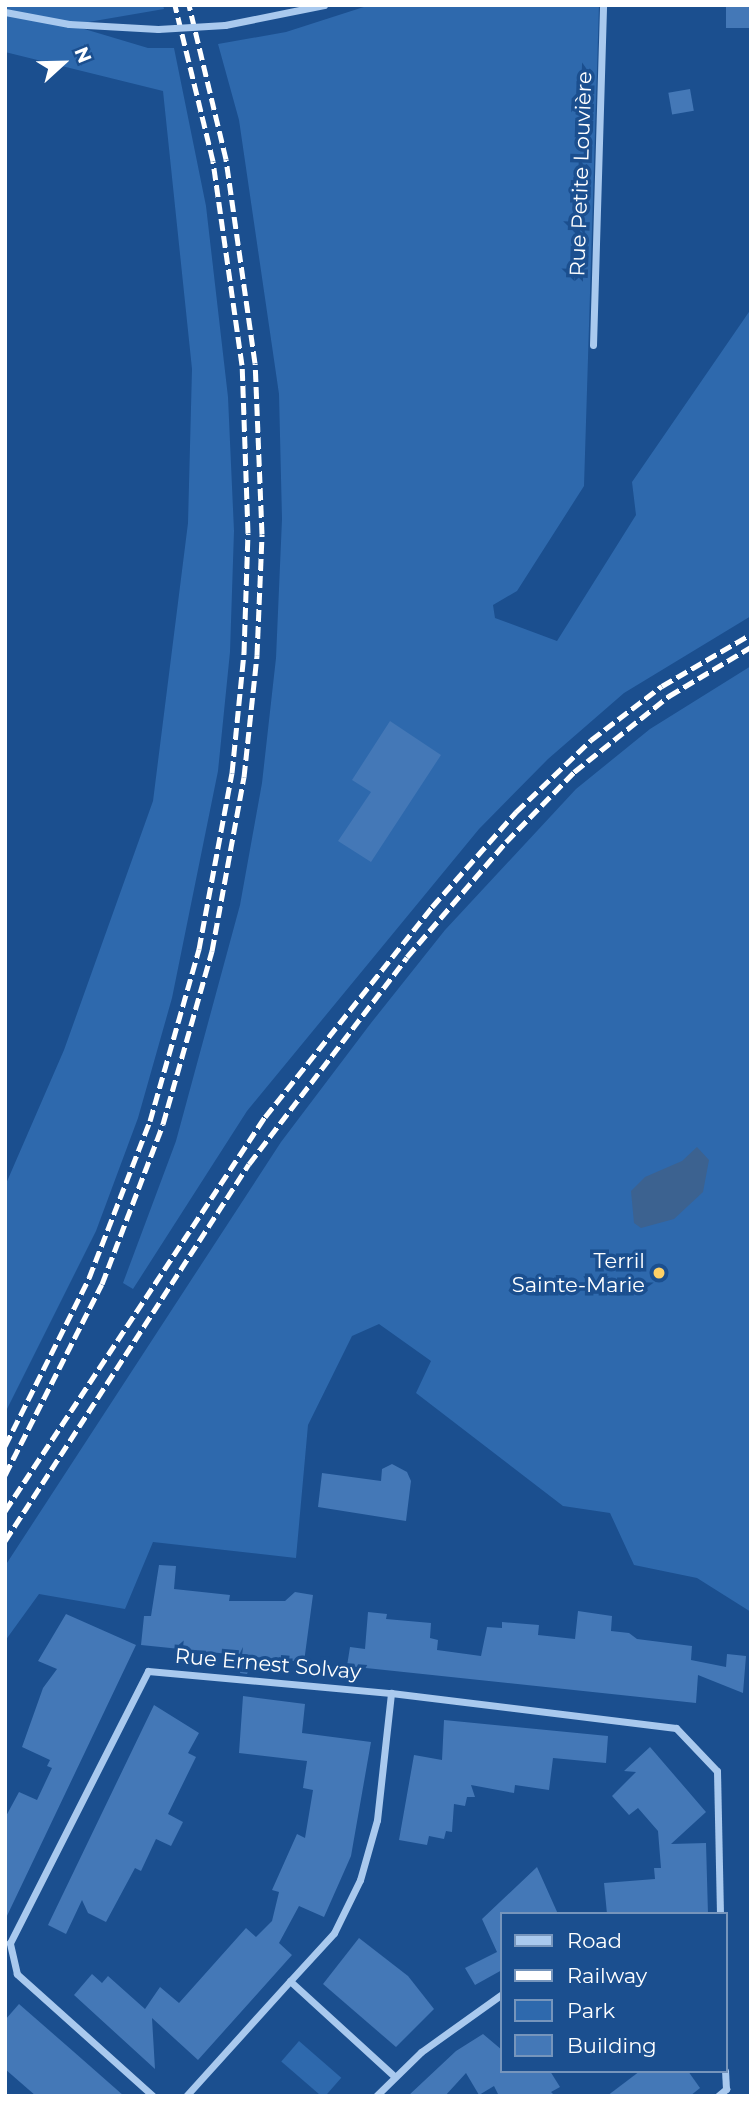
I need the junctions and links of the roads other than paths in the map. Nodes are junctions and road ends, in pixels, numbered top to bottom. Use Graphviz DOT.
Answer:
graph roads {
  1 [pos="324,5"];
  2 [pos="603,5"];
  3 [pos="5,12"];
  4 [pos="593,345"];
  5 [pos="391,1693"];
  6 [pos="720,1912"];
  7 [pos="290,1981"];
  8 [pos="500,1996"];
  9 [pos="725,2073"];
  10 [pos="394,2076"];
  11 [pos="153,2096"];
  12 [pos="186,2096"];
  13 [pos="376,2096"];
  14 [pos="718,2096"];
  1 -- 3 [label="street, bridge"];
  2 -- 4 [label="street, Rue Petite Louvière"];
  5 -- 6 [label="street, Rue Ernest Solvay"];
  5 -- 7 [label="street"];
  5 -- 11 [label="street, Rue Ernest Solvay"];
  7 -- 10 [label="street"];
  7 -- 12 [label="street"];
  8 -- 10 [label="street"];
  9 -- 14 [label="street"];
  10 -- 13 [label="street"];
}
